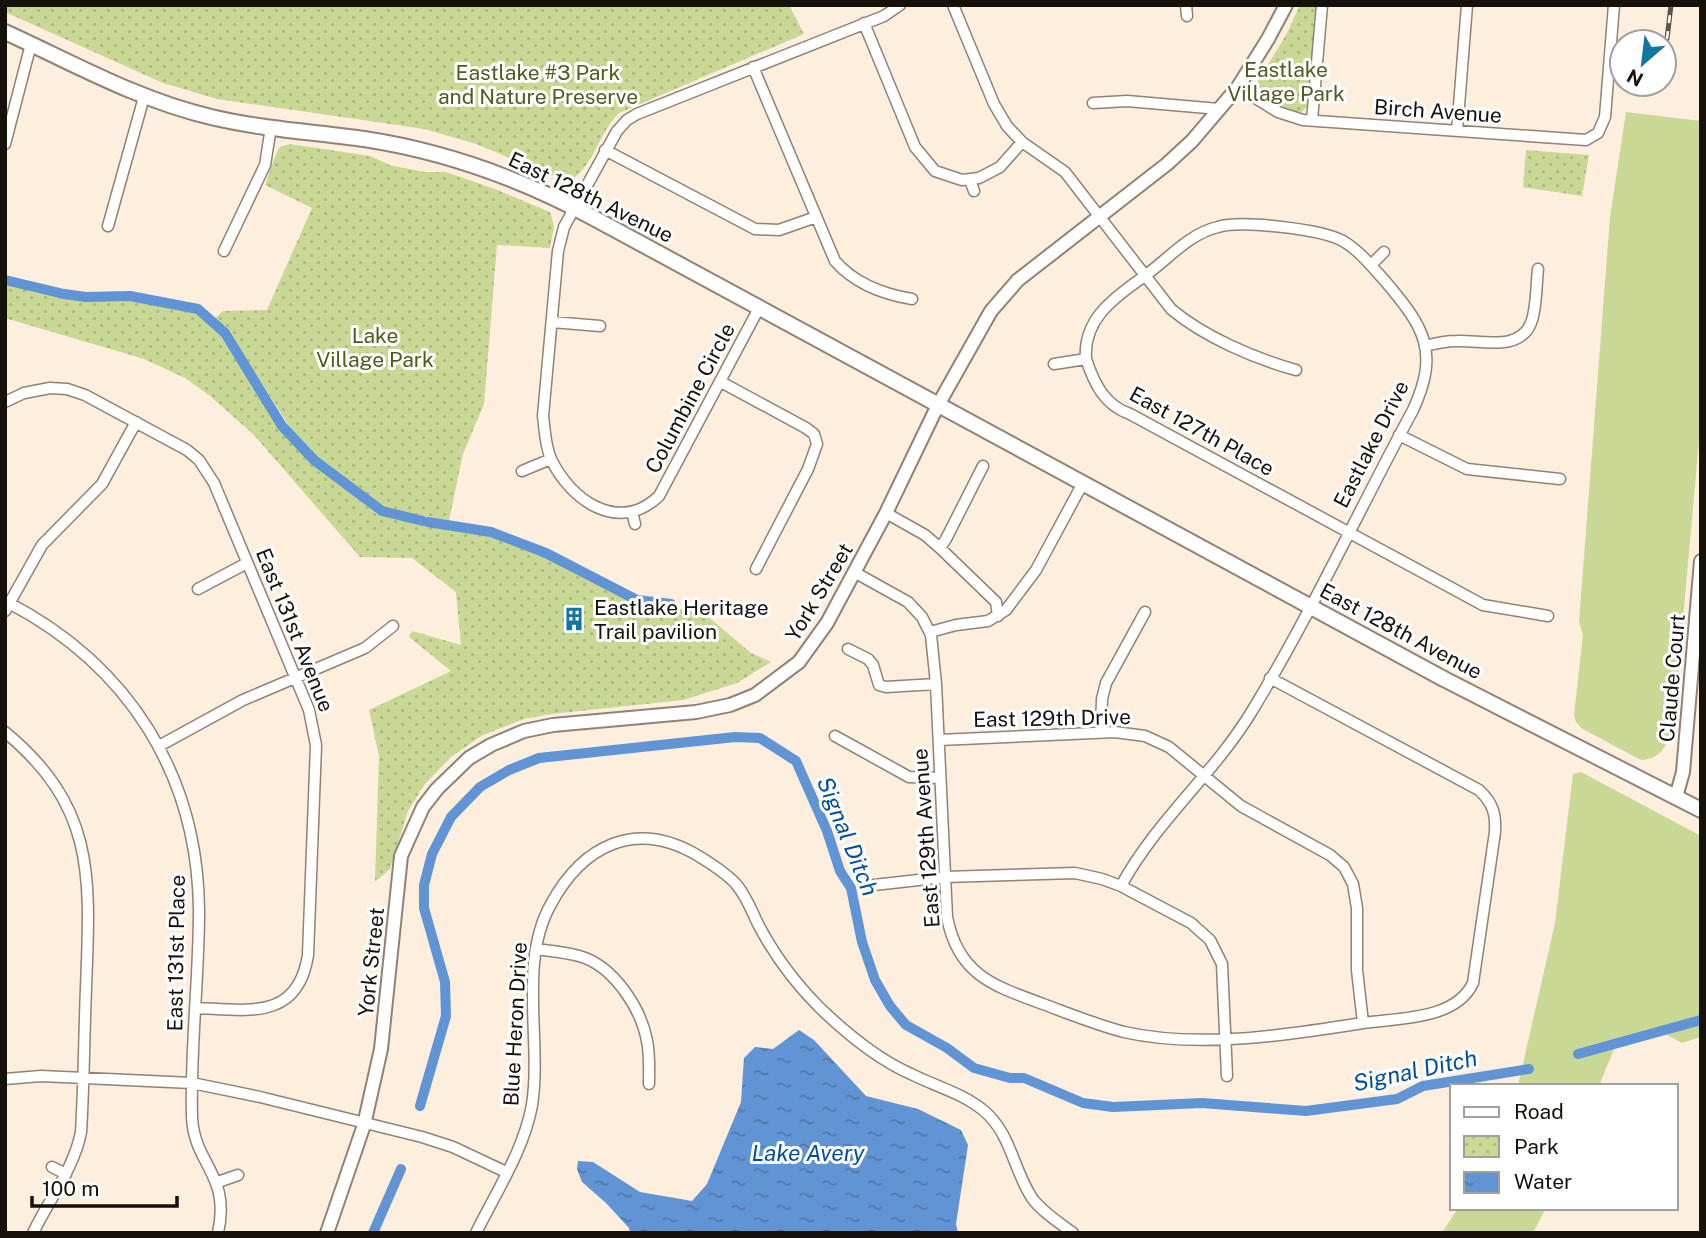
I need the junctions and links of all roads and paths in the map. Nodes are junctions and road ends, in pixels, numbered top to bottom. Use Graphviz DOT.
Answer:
graph roads {
  1 [pos="900,5"];
  2 [pos="953,5"];
  3 [pos="1286,5"];
  4 [pos="1322,5"];
  5 [pos="1467,5"];
  6 [pos="1614,5"];
  7 [pos="864,23"];
  8 [pos="5,32"];
  9 [pos="31,44"];
  10 [pos="754,67"];
  11 [pos="1238,88"];
  12 [pos="144,97"];
  13 [pos="1093,103"];
  14 [pos="1219,109"];
  15 [pos="1312,120"];
  16 [pos="271,127"];
  17 [pos="1457,131"];
  18 [pos="1023,142"];
  19 [pos="5,144"];
  20 [pos="605,150"];
  21 [pos="970,180"];
  22 [pos="974,191"];
  23 [pos="574,208"];
  24 [pos="1101,215"];
  25 [pos="817,217"];
  26 [pos="108,226"];
  27 [pos="224,251"];
  28 [pos="1384,252"];
  29 [pos="1371,265"];
  30 [pos="1538,269"];
  31 [pos="1144,276"];
  32 [pos="912,299"];
  33 [pos="759,308"];
  34 [pos="551,322"];
  35 [pos="600,326"];
  36 [pos="1425,346"];
  37 [pos="1086,359"];
  38 [pos="1054,364"];
  39 [pos="1296,370"];
  40 [pos="721,382"];
  41 [pos="5,402"];
  42 [pos="939,405"];
  43 [pos="136,422"];
  44 [pos="1399,435"];
  45 [pos="551,458"];
  46 [pos="983,466"];
  47 [pos="522,471"];
  48 [pos="1560,480"];
  49 [pos="1083,483"];
  50 [pos="632,512"];
  51 [pos="886,513"];
  52 [pos="635,524"];
  53 [pos="1348,534"];
  54 [pos="940,548"];
  55 [pos="1701,561"];
  56 [pos="247,563"];
  57 [pos="756,569"];
  58 [pos="855,572"];
  59 [pos="198,589"];
  60 [pos="1310,605"];
  61 [pos="7,607"];
  62 [pos="1145,612"];
  63 [pos="998,616"];
  64 [pos="1548,616"];
  65 [pos="393,626"];
  66 [pos="930,632"];
  67 [pos="848,649"];
  68 [pos="297,678"];
  69 [pos="1270,678"];
  70 [pos="936,684"];
  71 [pos="5,732"];
  72 [pos="1101,733"];
  73 [pos="835,736"];
  74 [pos="939,740"];
  75 [pos="159,746"];
  76 [pos="1203,775"];
  77 [pos="940,778"];
  78 [pos="1676,797"];
  79 [pos="1701,810"];
  80 [pos="945,877"];
  81 [pos="874,885"];
  82 [pos="1121,886"];
  83 [pos="536,949"];
  84 [pos="197,1008"];
  85 [pos="1363,1023"];
  86 [pos="1225,1038"];
  87 [pos="1227,1076"];
  88 [pos="83,1077"];
  89 [pos="5,1079"];
  90 [pos="192,1083"];
  91 [pos="649,1084"];
  92 [pos="364,1125"];
  93 [pos="52,1167"];
  94 [pos="506,1172"];
  95 [pos="66,1174"];
  96 [pos="238,1175"];
  97 [pos="218,1182"];
  98 [pos="33,1233"];
  99 [pos="218,1233"];
  100 [pos="327,1233"];
  101 [pos="476,1233"];
  102 [pos="1073,1233"];
  1 -- 7 [label="street"];
  2 -- 18 [label="street"];
  3 -- 11 [label="street, York Street"];
  4 -- 15 [label="street"];
  5 -- 17 [label="street"];
  6 -- 17 [label="street, Birch Avenue"];
  7 -- 10 [label="street"];
  7 -- 21 [label="street"];
  8 -- 9 [label="main road, East 128th Avenue"];
  9 -- 12 [label="main road, East 128th Avenue"];
  9 -- 19 [label="street"];
  10 -- 20 [label="street"];
  10 -- 25 [label="street"];
  11 -- 14 [label="street, York Street"];
  11 -- 15 [label="street, Birch Avenue"];
  12 -- 16 [label="main road, East 128th Avenue"];
  12 -- 26 [label="street"];
  13 -- 14 [label="street"];
  14 -- 24 [label="street, York Street"];
  15 -- 17 [label="street, Birch Avenue"];
  16 -- 23 [label="main road, East 128th Avenue"];
  16 -- 27 [label="street"];
  18 -- 21 [label="street"];
  18 -- 24 [label="street"];
  20 -- 23 [label="street"];
  20 -- 25 [label="street"];
  21 -- 22 [label="street"];
  23 -- 33 [label="main road, East 128th Avenue"];
  23 -- 34 [label="street"];
  24 -- 31 [label="street"];
  24 -- 42 [label="street, York Street"];
  25 -- 32 [label="street"];
  28 -- 29 [label="street"];
  29 -- 31 [label="street, Eastlake Drive"];
  29 -- 36 [label="street, Eastlake Drive"];
  30 -- 36 [label="street"];
  31 -- 37 [label="street, Eastlake Drive"];
  31 -- 39 [label="street"];
  33 -- 40 [label="street, Columbine Circle"];
  33 -- 42 [label="main road, East 128th Avenue"];
  34 -- 35 [label="street"];
  34 -- 45 [label="street"];
  36 -- 44 [label="street, Eastlake Drive"];
  37 -- 38 [label="street"];
  37 -- 53 [label="street, East 127th Place"];
  40 -- 50 [label="street, Columbine Circle"];
  40 -- 57 [label="street"];
  41 -- 43 [label="street, East 131st Avenue"];
  42 -- 49 [label="main road, East 128th Avenue"];
  42 -- 51 [label="street, York Street"];
  43 -- 56 [label="street, East 131st Avenue"];
  43 -- 61 [label="street"];
  44 -- 48 [label="street"];
  44 -- 53 [label="street, Eastlake Drive"];
  45 -- 47 [label="street"];
  45 -- 50 [label="street"];
  46 -- 54 [label="street"];
  49 -- 60 [label="main road, East 128th Avenue"];
  49 -- 63 [label="street"];
  50 -- 52 [label="street"];
  51 -- 54 [label="street"];
  51 -- 58 [label="street, York Street"];
  53 -- 60 [label="street, Eastlake Drive"];
  53 -- 64 [label="street, East 127th Place"];
  54 -- 63 [label="street"];
  55 -- 78 [label="street, Claude Court"];
  56 -- 59 [label="street"];
  56 -- 68 [label="street, East 131st Avenue"];
  58 -- 66 [label="street, East 129th Avenue"];
  58 -- 92 [label="street, York Street"];
  60 -- 69 [label="street, Eastlake Drive"];
  60 -- 78 [label="main road, East 128th Avenue"];
  61 -- 75 [label="street, East 131st Place"];
  62 -- 72 [label="street"];
  63 -- 66 [label="street"];
  65 -- 68 [label="street"];
  66 -- 70 [label="street, East 129th Avenue"];
  67 -- 70 [label="street"];
  68 -- 75 [label="street"];
  68 -- 84 [label="street, East 131st Avenue"];
  69 -- 76 [label="street, Eastlake Drive"];
  69 -- 85 [label="street, East 129th Avenue"];
  70 -- 74 [label="street, East 129th Avenue"];
  71 -- 88 [label="street"];
  72 -- 74 [label="street, East 129th Drive"];
  72 -- 76 [label="street, East 129th Drive"];
  73 -- 77 [label="street"];
  74 -- 77 [label="street, East 129th Avenue"];
  75 -- 84 [label="street, East 131st Place"];
  76 -- 82 [label="street, Eastlake Drive"];
  76 -- 85 [label="street, East 129th Drive"];
  77 -- 80 [label="street, East 129th Avenue"];
  78 -- 79 [label="main road, East 128th Avenue"];
  80 -- 81 [label="street"];
  80 -- 82 [label="street"];
  80 -- 86 [label="street, East 129th Avenue"];
  82 -- 86 [label="street"];
  83 -- 91 [label="street"];
  83 -- 94 [label="street, Blue Heron Drive"];
  83 -- 102 [label="street, Blue Heron Drive"];
  84 -- 90 [label="street, East 131st Place"];
  85 -- 86 [label="street, East 129th Avenue"];
  86 -- 87 [label="street"];
  88 -- 89 [label="street"];
  88 -- 90 [label="street"];
  88 -- 95 [label="street"];
  90 -- 92 [label="street"];
  90 -- 97 [label="street"];
  92 -- 94 [label="street"];
  92 -- 100 [label="street, York Street"];
  93 -- 95 [label="street"];
  94 -- 101 [label="street, Blue Heron Drive"];
  95 -- 98 [label="street"];
  96 -- 97 [label="street"];
  97 -- 99 [label="street"];
}
